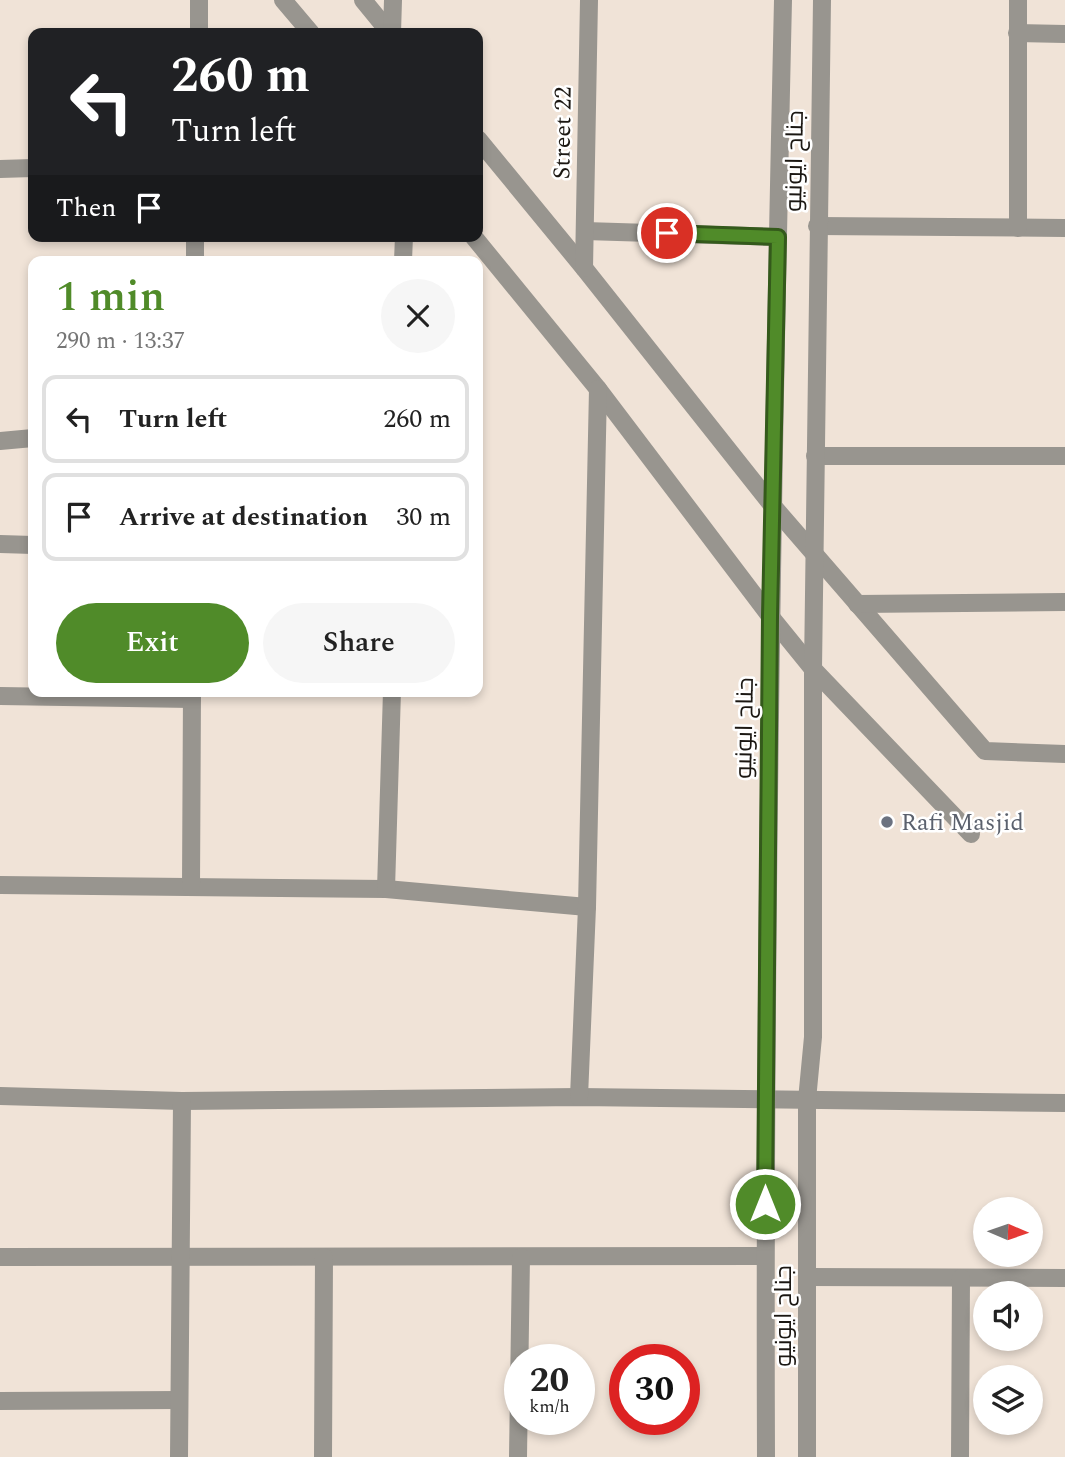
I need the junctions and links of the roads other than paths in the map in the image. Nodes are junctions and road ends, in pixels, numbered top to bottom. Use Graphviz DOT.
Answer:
graph roads {
  1 [pos="200,0"];
  2 [pos="284,0"];
  3 [pos="363,0"];
  4 [pos="393,0"];
  5 [pos="589,0"];
  6 [pos="783,0"];
  7 [pos="822,0"];
  8 [pos="1018,0"];
  9 [pos="199,28"];
  10 [pos="306,28"];
  11 [pos="387,28"];
  12 [pos="391,28"];
  13 [pos="1017,33"];
  14 [pos="1065,34"];
  15 [pos="483,145"];
  16 [pos="28,168"];
  17 [pos="0,169"];
  18 [pos="817,226"];
  19 [pos="1018,228"];
  20 [pos="1065,228"];
  21 [pos="585,230"];
  22 [pos="778,237"];
  23 [pos="478,242"];
  24 [pos="584,268"];
  25 [pos="598,389"];
  26 [pos="28,438"];
  27 [pos="0,441"];
  28 [pos="815,456"];
  29 [pos="1065,456"];
  30 [pos="772,505"];
  31 [pos="0,544"];
  32 [pos="28,545"];
  33 [pos="814,554"];
  34 [pos="1065,602"];
  35 [pos="858,604"];
  36 [pos="770,616"];
  37 [pos="813,668"];
  38 [pos="0,696"];
  39 [pos="28,696"];
  40 [pos="192,697"];
  41 [pos="392,697"];
  42 [pos="1065,754"];
  43 [pos="971,834"];
  44 [pos="0,885"];
  45 [pos="191,886"];
  46 [pos="386,889"];
  47 [pos="587,907"];
  48 [pos="0,1096"];
  49 [pos="579,1097"];
  50 [pos="765,1099"];
  51 [pos="807,1100"];
  52 [pos="182,1101"];
  53 [pos="1065,1103"];
  54 [pos="0,1256"];
  55 [pos="765,1256"];
  56 [pos="324,1257"];
  57 [pos="521,1257"];
  58 [pos="182,1258"];
  59 [pos="808,1277"];
  60 [pos="961,1278"];
  61 [pos="1065,1278"];
  62 [pos="179,1400"];
  63 [pos="0,1401"];
  64 [pos="178,1457"];
  65 [pos="323,1457"];
  66 [pos="518,1457"];
  67 [pos="766,1457"];
  68 [pos="807,1457"];
  69 [pos="960,1457"];
  1 -- 9 [label="street"];
  2 -- 10 [label="street"];
  3 -- 11 [label="street"];
  4 -- 12 [label="street"];
  5 -- 21 [label="street, Street 22"];
  6 -- 22 [label="street, جناح ایونیو"];
  7 -- 18 [label="street, جناح ایونیو"];
  8 -- 13 [label="street"];
  13 -- 14 [label="street"];
  13 -- 19 [label="street"];
  15 -- 24 [label="street"];
  16 -- 17 [label="street"];
  18 -- 19 [label="street"];
  18 -- 28 [label="street, جناح ایونیو"];
  19 -- 20 [label="street"];
  21 -- 22 [label="street"];
  21 -- 24 [label="street, Street 22"];
  22 -- 30 [label="street, جناح ایونیو"];
  23 -- 25 [label="street"];
  24 -- 30 [label="street"];
  25 -- 36 [label="street"];
  25 -- 47 [label="street"];
  26 -- 27 [label="street"];
  28 -- 29 [label="street"];
  28 -- 33 [label="street, جناح ایونیو"];
  30 -- 33 [label="street"];
  30 -- 36 [label="street, جناح ایونیو"];
  31 -- 32 [label="street"];
  33 -- 35 [label="street"];
  33 -- 37 [label="street, جناح ایونیو"];
  34 -- 35 [label="street"];
  35 -- 42 [label="street"];
  36 -- 37 [label="street"];
  36 -- 50 [label="street, جناح ایونیو"];
  37 -- 43 [label="street"];
  37 -- 51 [label="street, جناح ایونیو"];
  38 -- 39 [label="street"];
  40 -- 45 [label="street"];
  41 -- 46 [label="street"];
  44 -- 45 [label="street"];
  45 -- 46 [label="street"];
  46 -- 47 [label="street"];
  47 -- 49 [label="street"];
  48 -- 52 [label="street"];
  49 -- 50 [label="street"];
  49 -- 52 [label="street"];
  50 -- 51 [label="street"];
  50 -- 55 [label="street, جناح ایونیو"];
  51 -- 53 [label="street"];
  51 -- 59 [label="street, جناح ایونیو"];
  52 -- 58 [label="street"];
  54 -- 58 [label="street"];
  55 -- 57 [label="street"];
  55 -- 67 [label="street, جناح ایونیو"];
  56 -- 57 [label="street"];
  56 -- 58 [label="street"];
  56 -- 65 [label="street"];
  57 -- 66 [label="street"];
  58 -- 62 [label="street"];
  59 -- 60 [label="street"];
  59 -- 68 [label="street, جناح ایونیو"];
  60 -- 61 [label="street"];
  60 -- 69 [label="street"];
  62 -- 63 [label="street"];
  62 -- 64 [label="street"];
}
